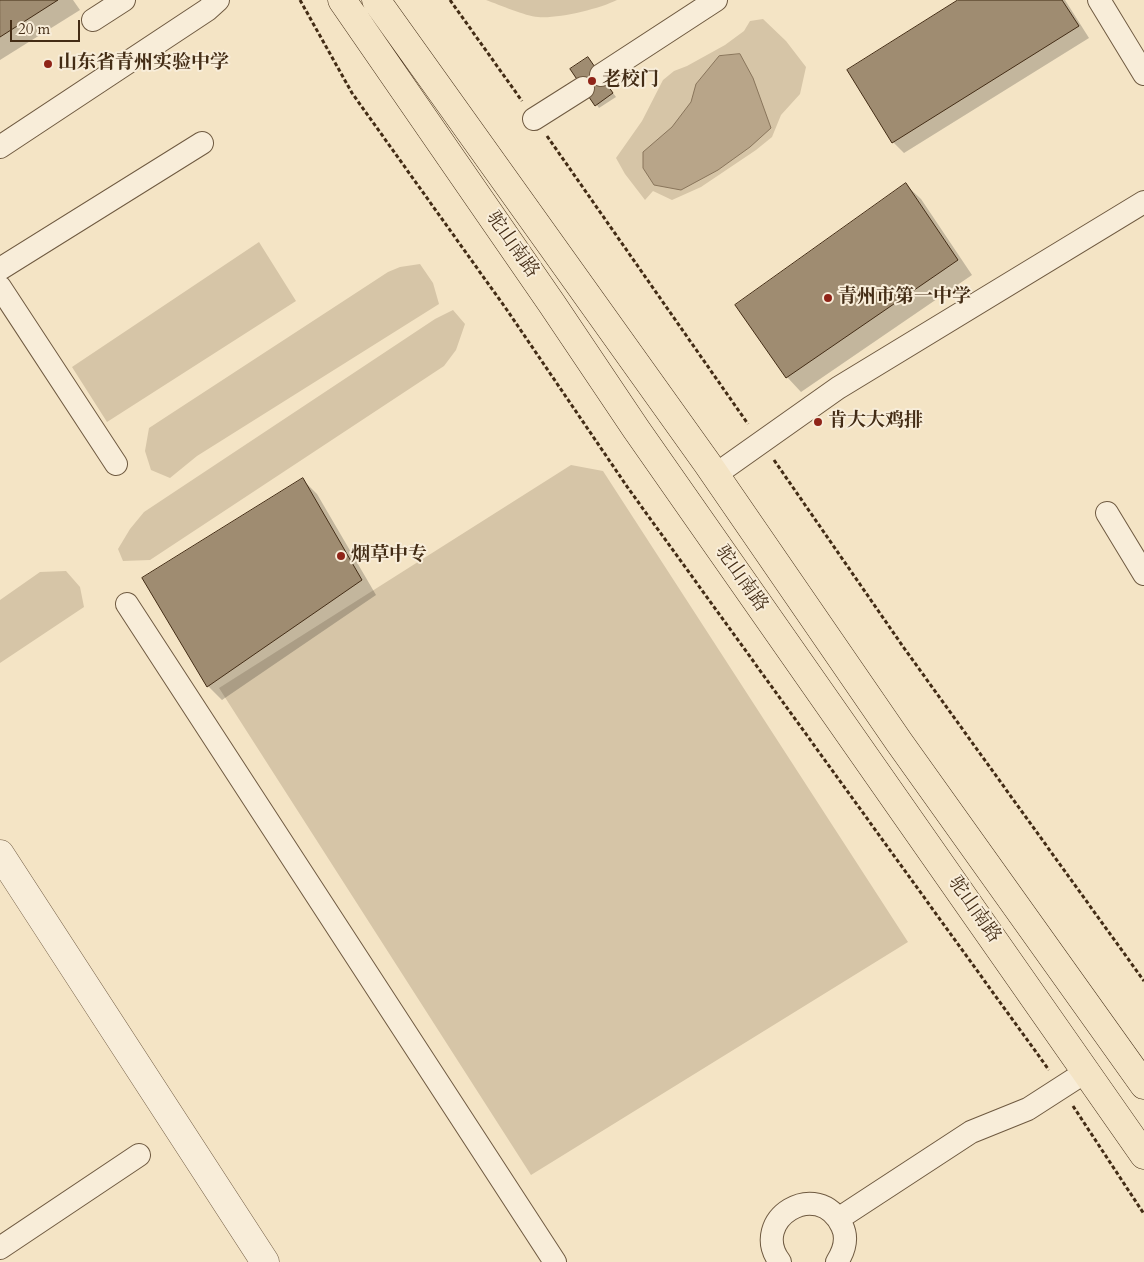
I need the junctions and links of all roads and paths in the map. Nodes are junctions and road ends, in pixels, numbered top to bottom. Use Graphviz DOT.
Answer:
graph roads {
  1 [pos="124,0"];
  2 [pos="218,0"];
  3 [pos="300,0"];
  4 [pos="342,0"];
  5 [pos="376,0"];
  6 [pos="450,0"];
  7 [pos="716,0"];
  8 [pos="1099,0"];
  9 [pos="93,20"];
  10 [pos="1144,74"];
  11 [pos="534,119"];
  12 [pos="202,143"];
  13 [pos="0,146"];
  14 [pos="1144,202"];
  15 [pos="0,269"];
  16 [pos="0,287"];
  17 [pos="761,442"];
  18 [pos="116,464"];
  19 [pos="715,475"];
  20 [pos="1107,513"];
  21 [pos="1144,574"];
  22 [pos="127,604"];
  23 [pos="0,854"];
  24 [pos="1144,981"];
  25 [pos="1087,1071"];
  26 [pos="1144,1085"];
  27 [pos="1061,1088"];
  28 [pos="139,1155"];
  29 [pos="1144,1155"];
  30 [pos="1144,1214"];
  31 [pos="838,1219"];
  32 [pos="0,1248"];
  33 [pos="265,1262"];
  34 [pos="554,1262"];
  35 [pos="779,1262"];
  36 [pos="836,1262"];
  1 -- 9 [label="street"];
  2 -- 13 [label="street"];
  3 -- 27 [label="path"];
  4 -- 25 [label="main road, 驼山南路"];
  5 -- 19 [label="main road, 驼山南路"];
  6 -- 11 [label="path"];
  7 -- 11 [label="street"];
  8 -- 10 [label="street"];
  11 -- 17 [label="path"];
  12 -- 15 [label="street"];
  14 -- 17 [label="street"];
  16 -- 18 [label="street"];
  17 -- 19 [label="street"];
  17 -- 24 [label="path"];
  19 -- 26 [label="main road, 驼山南路"];
  20 -- 21 [label="street"];
  22 -- 34 [label="street"];
  23 -- 33 [label="street"];
  25 -- 27 [label="street"];
  25 -- 29 [label="main road, 驼山南路"];
  27 -- 30 [label="path"];
  27 -- 31 [label="street"];
  28 -- 32 [label="street"];
  31 -- 35 [label="street"];
  31 -- 36 [label="street"];
}
